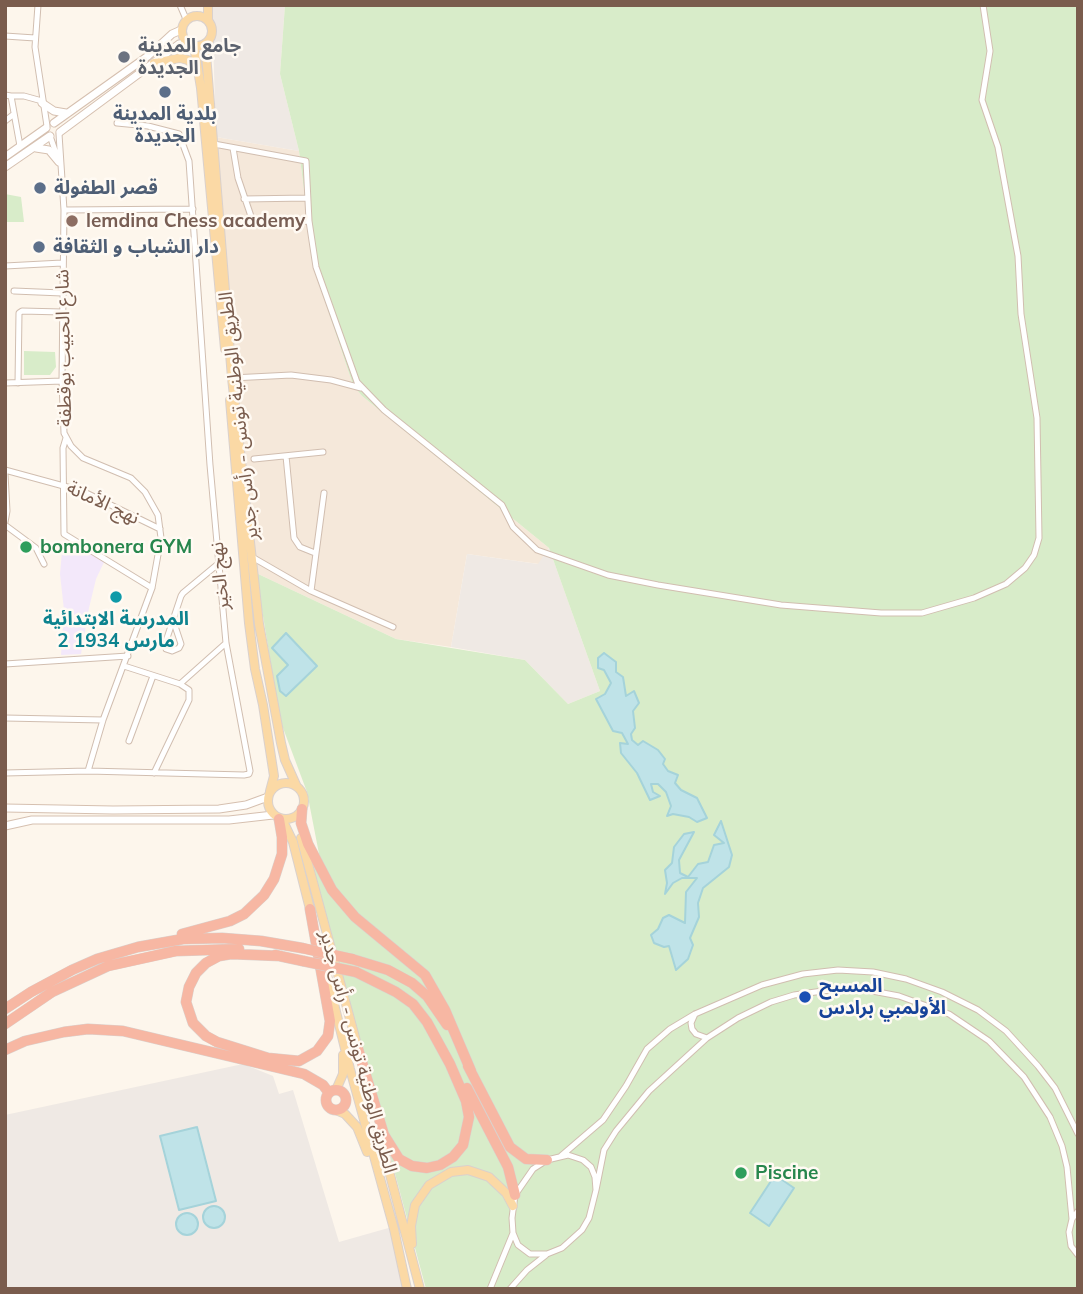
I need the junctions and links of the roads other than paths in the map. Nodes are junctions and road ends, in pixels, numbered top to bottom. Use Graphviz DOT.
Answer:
graph roads {
  1 [pos="38,5"];
  2 [pos="180,5"];
  3 [pos="208,5"];
  4 [pos="983,5"];
  5 [pos="192,7"];
  6 [pos="188,18"];
  7 [pos="208,20"];
  8 [pos="181,30"];
  9 [pos="5,36"];
  10 [pos="35,38"];
  11 [pos="209,41"];
  12 [pos="191,44"];
  13 [pos="154,63"];
  14 [pos="199,72"];
  15 [pos="8,95"];
  16 [pos="42,103"];
  17 [pos="67,113"];
  18 [pos="14,114"];
  19 [pos="5,121"];
  20 [pos="117,124"];
  21 [pos="50,125"];
  22 [pos="55,135"];
  23 [pos="214,144"];
  24 [pos="20,146"];
  25 [pos="233,148"];
  26 [pos="32,149"];
  27 [pos="5,157"];
  28 [pos="59,161"];
  29 [pos="5,167"];
  30 [pos="307,198"];
  31 [pos="244,199"];
  32 [pos="192,209"];
  33 [pos="64,210"];
  34 [pos="309,222"];
  35 [pos="62,263"];
  36 [pos="5,266"];
  37 [pos="13,291"];
  38 [pos="62,293"];
  39 [pos="62,312"];
  40 [pos="232,378"];
  41 [pos="62,382"];
  42 [pos="5,383"];
  43 [pos="18,383"];
  44 [pos="361,388"];
  45 [pos="66,439"];
  46 [pos="323,452"];
  47 [pos="286,456"];
  48 [pos="254,459"];
  49 [pos="5,472"];
  50 [pos="62,484"];
  51 [pos="324,493"];
  52 [pos="5,523"];
  53 [pos="160,529"];
  54 [pos="316,553"];
  55 [pos="253,557"];
  56 [pos="44,564"];
  57 [pos="218,564"];
  58 [pos="152,587"];
  59 [pos="311,591"];
  60 [pos="173,620"];
  61 [pos="393,627"];
  62 [pos="226,643"];
  63 [pos="128,656"];
  64 [pos="5,664"];
  65 [pos="124,666"];
  66 [pos="153,676"];
  67 [pos="180,684"];
  68 [pos="5,718"];
  69 [pos="103,720"];
  70 [pos="129,741"];
  71 [pos="88,771"];
  72 [pos="5,773"];
  73 [pos="154,773"];
  74 [pos="297,787"];
  75 [pos="269,794"];
  76 [pos="5,808"];
  77 [pos="300,812"];
  78 [pos="278,818"];
  79 [pos="5,826"];
  80 [pos="310,909"];
  81 [pos="138,947"];
  82 [pos="281,956"];
  83 [pos="356,972"];
  84 [pos="5,1009"];
  85 [pos="695,1014"];
  86 [pos="5,1024"];
  87 [pos="707,1038"];
  88 [pos="344,1045"];
  89 [pos="358,1049"];
  90 [pos="5,1050"];
  91 [pos="471,1071"];
  92 [pos="333,1091"];
  93 [pos="338,1111"];
  94 [pos="1078,1134"];
  95 [pos="561,1156"];
  96 [pos="547,1160"];
  97 [pos="596,1190"];
  98 [pos="384,1193"];
  99 [pos="515,1195"];
  100 [pos="513,1206"];
  101 [pos="1078,1211"];
  102 [pos="1072,1219"];
  103 [pos="513,1233"];
  104 [pos="547,1254"];
  105 [pos="1078,1255"];
  106 [pos="407,1289"];
  107 [pos="420,1289"];
  108 [pos="489,1289"];
  109 [pos="510,1289"];
  1 -- 10 [label="street"];
  2 -- 6 [label="street"];
  3 -- 7 [label="main road"];
  4 -- 44 [label="street"];
  5 -- 6 [label="main road"];
  6 -- 7 [label="main road"];
  6 -- 8 [label="main road"];
  7 -- 11 [label="main road"];
  8 -- 12 [label="main road"];
  8 -- 17 [label="street"];
  9 -- 10 [label="street"];
  10 -- 16 [label="street"];
  11 -- 12 [label="main road"];
  11 -- 23 [label="main road, الطريق الوطنية تونس - رأس جدير"];
  12 -- 13 [label="street"];
  12 -- 14 [label="main road, الطريق الوطنية تونس - رأس جدير"];
  13 -- 14 [label="main road"];
  13 -- 22 [label="street"];
  14 -- 75 [label="main road, الطريق الوطنية تونس - رأس جدير"];
  15 -- 16 [label="street"];
  15 -- 18 [label="street"];
  16 -- 17 [label="street"];
  16 -- 21 [label="street"];
  17 -- 21 [label="street"];
  18 -- 19 [label="street"];
  18 -- 24 [label="street"];
  20 -- 32 [label="street, نهج الخير"];
  21 -- 22 [label="street"];
  21 -- 22 [label="street"];
  21 -- 24 [label="street"];
  22 -- 26 [label="street"];
  22 -- 28 [label="street, شارع الحبيب بوقطفة"];
  23 -- 25 [label="street"];
  23 -- 40 [label="main road, الطريق الوطنية تونس - رأس جدير"];
  24 -- 27 [label="street"];
  25 -- 30 [label="street"];
  25 -- 31 [label="street"];
  26 -- 28 [label="street"];
  26 -- 29 [label="street"];
  28 -- 33 [label="street, شارع الحبيب بوقطفة"];
  30 -- 31 [label="street"];
  30 -- 34 [label="street"];
  31 -- 34 [label="street"];
  32 -- 33 [label="street"];
  32 -- 57 [label="street, نهج الخير"];
  33 -- 35 [label="street, شارع الحبيب بوقطفة"];
  34 -- 44 [label="street"];
  35 -- 36 [label="street"];
  35 -- 38 [label="street, شارع الحبيب بوقطفة"];
  37 -- 38 [label="street"];
  38 -- 39 [label="street, شارع الحبيب بوقطفة"];
  39 -- 41 [label="street, شارع الحبيب بوقطفة"];
  39 -- 43 [label="street"];
  40 -- 44 [label="street"];
  40 -- 55 [label="main road, الطريق الوطنية تونس - رأس جدير"];
  41 -- 43 [label="street"];
  41 -- 45 [label="street, شارع الحبيب بوقطفة"];
  42 -- 43 [label="street"];
  45 -- 50 [label="street"];
  45 -- 53 [label="street, شارع الحبيب بوقطفة"];
  46 -- 47 [label="street"];
  47 -- 48 [label="street"];
  47 -- 54 [label="street"];
  49 -- 50 [label="street, نهج الأمانة"];
  49 -- 52 [label="street"];
  50 -- 53 [label="street, نهج الأمانة"];
  50 -- 58 [label="street"];
  51 -- 54 [label="street"];
  52 -- 56 [label="street"];
  53 -- 58 [label="street, شارع الحبيب بوقطفة"];
  54 -- 59 [label="street"];
  55 -- 59 [label="street"];
  55 -- 74 [label="main road, الطريق الوطنية تونس - رأس جدير"];
  57 -- 60 [label="street"];
  57 -- 62 [label="street, نهج الخير"];
  58 -- 63 [label="street, شارع الحبيب بوقطفة"];
  59 -- 61 [label="street"];
  60 -- 60 [label="street"];
  62 -- 67 [label="street"];
  62 -- 73 [label="street, نهج الخير"];
  63 -- 64 [label="street"];
  63 -- 65 [label="street, شارع الحبيب بوقطفة"];
  65 -- 66 [label="street"];
  65 -- 69 [label="street, شارع الحبيب بوقطفة"];
  66 -- 67 [label="street"];
  66 -- 70 [label="street"];
  67 -- 73 [label="street"];
  68 -- 69 [label="street"];
  69 -- 71 [label="street, شارع الحبيب بوقطفة"];
  71 -- 72 [label="street, نهج الخير"];
  71 -- 73 [label="street, نهج الخير"];
  74 -- 75 [label="main road"];
  74 -- 77 [label="main road"];
  75 -- 76 [label="street"];
  75 -- 78 [label="main road"];
  77 -- 78 [label="main road"];
  77 -- 89 [label="main road, الطريق الوطنية تونس - رأس جدير"];
  77 -- 91 [label="highway"];
  78 -- 79 [label="street"];
  78 -- 80 [label="main road, الطريق الوطنية تونس - رأس جدير"];
  78 -- 81 [label="highway"];
  80 -- 82 [label="highway"];
  80 -- 88 [label="main road, الطريق الوطنية تونس - رأس جدير"];
  81 -- 84 [label="highway"];
  81 -- 91 [label="highway, bridge"];
  82 -- 83 [label="highway, bridge"];
  82 -- 86 [label="highway"];
  83 -- 89 [label="highway"];
  83 -- 99 [label="highway"];
  85 -- 87 [label="street"];
  85 -- 94 [label="street"];
  85 -- 95 [label="street"];
  87 -- 97 [label="street"];
  87 -- 102 [label="street"];
  88 -- 92 [label="main road"];
  88 -- 98 [label="main road, الطريق الوطنية تونس - رأس جدير"];
  89 -- 107 [label="main road, الطريق الوطنية تونس - رأس جدير"];
  90 -- 92 [label="highway"];
  91 -- 96 [label="highway"];
  92 -- 93 [label="highway"];
  92 -- 93 [label="highway"];
  93 -- 98 [label="main road"];
  95 -- 96 [label="street"];
  95 -- 97 [label="street"];
  96 -- 99 [label="street"];
  97 -- 104 [label="street"];
  98 -- 106 [label="main road, الطريق الوطنية تونس - رأس جدير"];
  99 -- 100 [label="street"];
  100 -- 103 [label="street"];
  100 -- 107 [label="main road"];
  101 -- 102 [label="street"];
  102 -- 105 [label="street"];
  103 -- 104 [label="street"];
  103 -- 108 [label="street"];
  104 -- 109 [label="street"];
}
